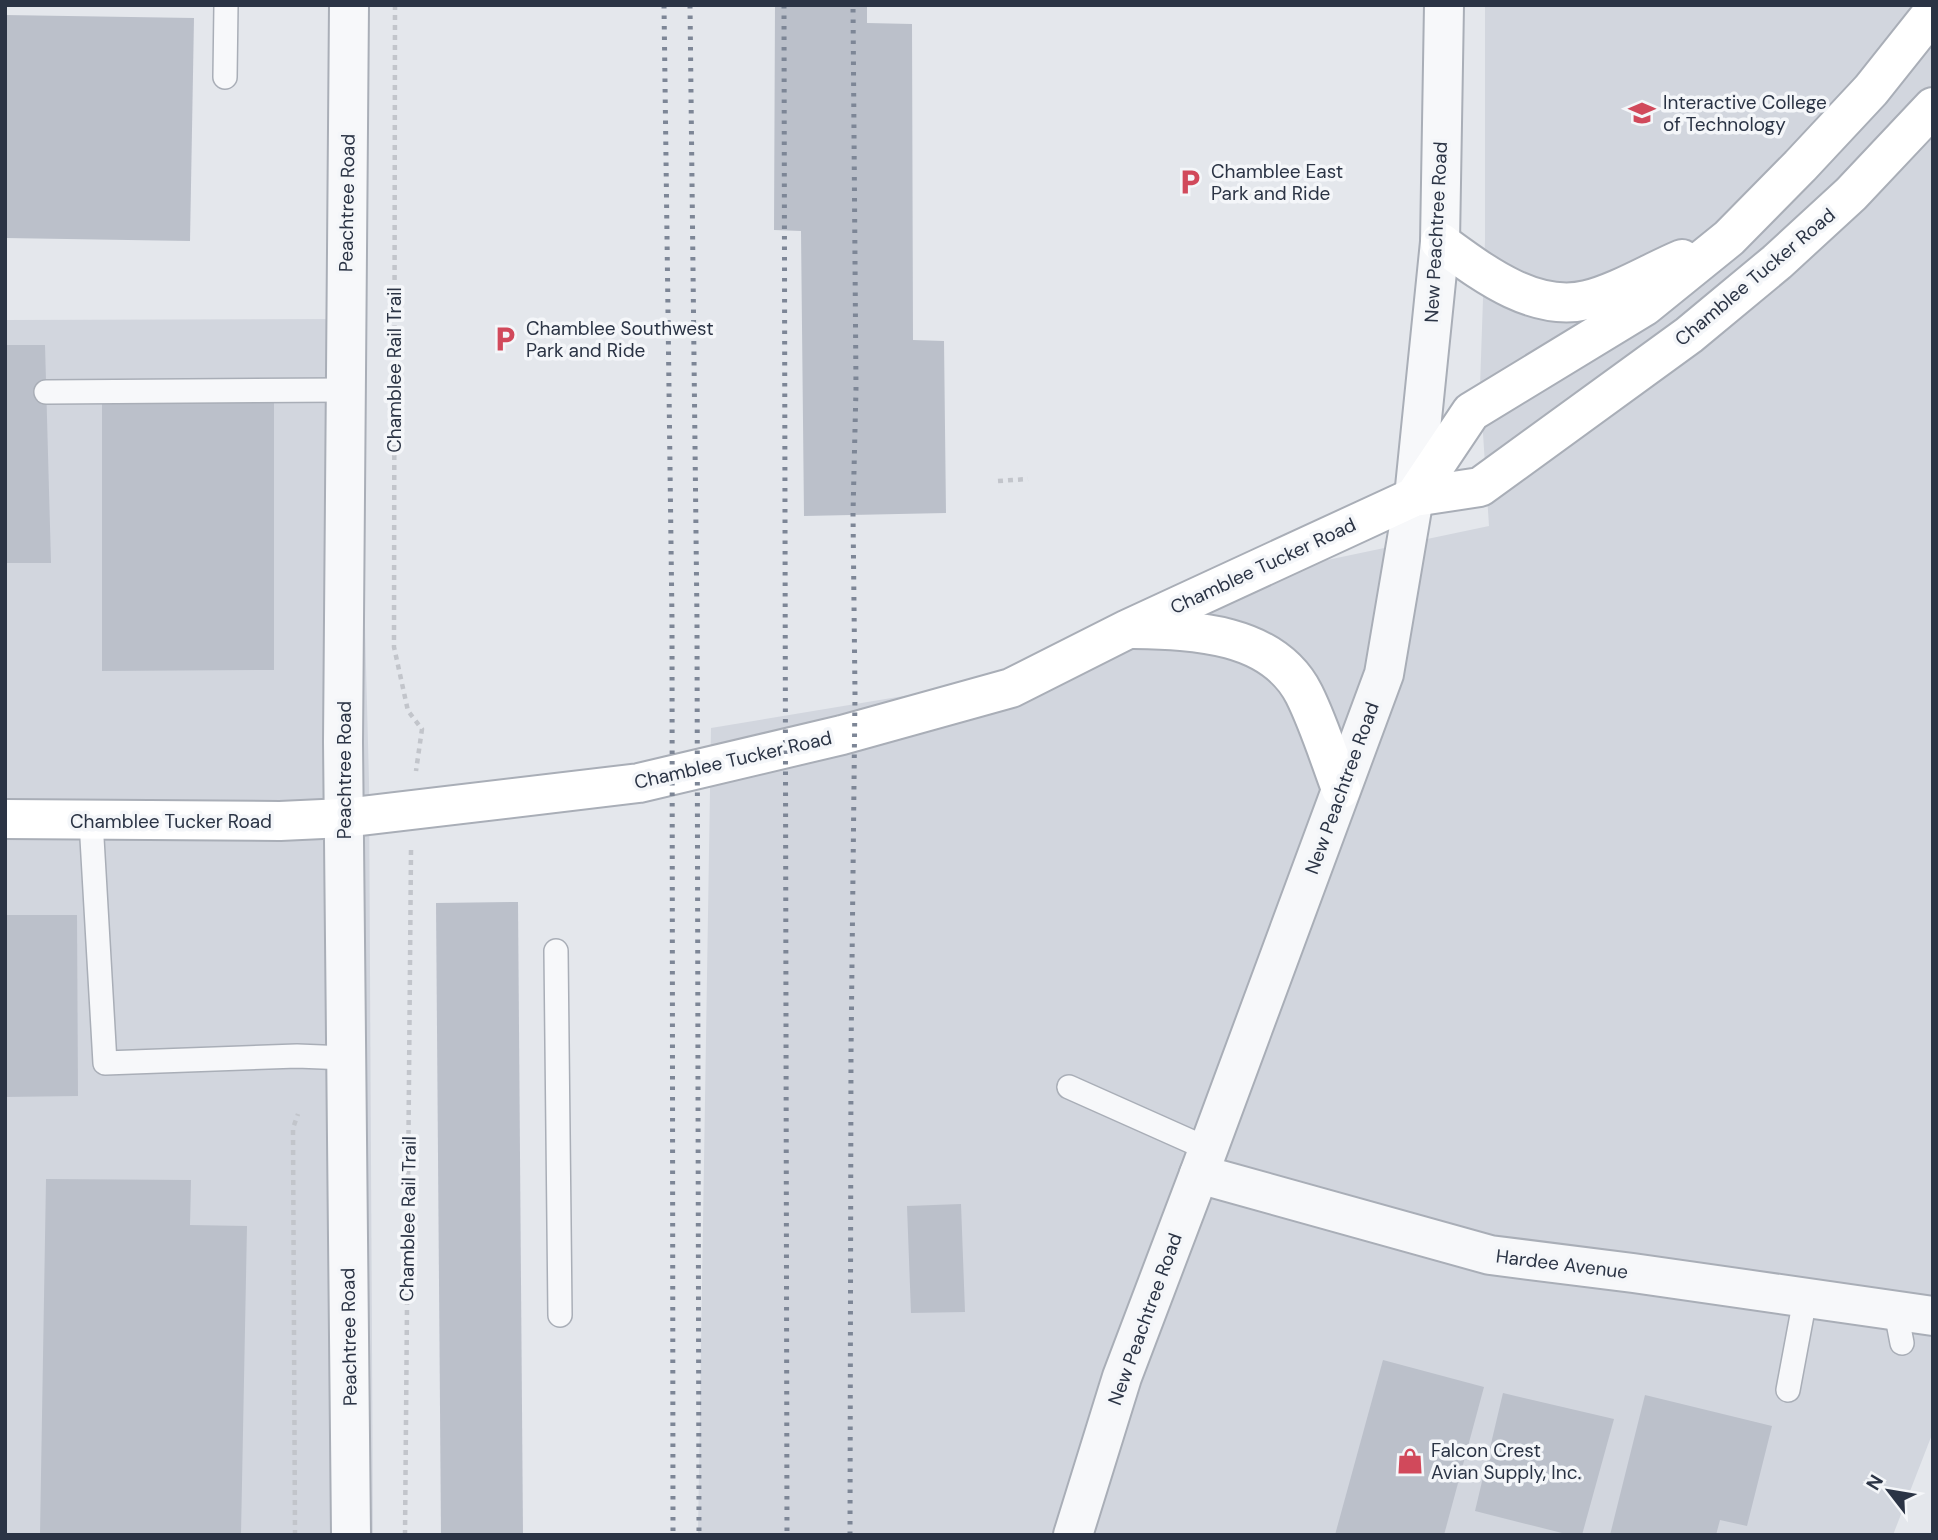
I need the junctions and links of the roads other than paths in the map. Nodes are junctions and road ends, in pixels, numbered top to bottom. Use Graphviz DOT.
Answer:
graph roads {
  1 [pos="226,5"];
  2 [pos="349,5"];
  3 [pos="1444,5"];
  4 [pos="1933,12"];
  5 [pos="225,77"];
  6 [pos="1933,107"];
  7 [pos="1728,238"];
  8 [pos="1440,242"];
  9 [pos="344,390"];
  10 [pos="46,392"];
  11 [pos="1414,497"];
  12 [pos="1128,629"];
  13 [pos="1341,789"];
  14 [pos="344,818"];
  15 [pos="5,819"];
  16 [pos="91,821"];
  17 [pos="556,951"];
  18 [pos="347,1058"];
  19 [pos="1069,1087"];
  20 [pos="1204,1162"];
  21 [pos="1805,1299"];
  22 [pos="560,1315"];
  23 [pos="1911,1324"];
  24 [pos="1788,1390"];
  25 [pos="351,1535"];
  26 [pos="1073,1535"];
  1 -- 5 [label="lane"];
  2 -- 9 [label="street, Peachtree Road"];
  3 -- 8 [label="street, New Peachtree Road"];
  4 -- 7 [label="main road"];
  6 -- 11 [label="main road, Chamblee Tucker Road"];
  7 -- 8 [label="main road"];
  7 -- 11 [label="main road"];
  8 -- 11 [label="street, New Peachtree Road"];
  9 -- 10 [label="lane"];
  9 -- 14 [label="street, Peachtree Road"];
  11 -- 12 [label="main road, Chamblee Tucker Road"];
  11 -- 13 [label="street, New Peachtree Road"];
  12 -- 13 [label="main road"];
  12 -- 14 [label="main road, Chamblee Tucker Road"];
  13 -- 20 [label="street, New Peachtree Road"];
  14 -- 16 [label="main road, Chamblee Tucker Road"];
  14 -- 18 [label="street, Peachtree Road"];
  15 -- 16 [label="main road, Chamblee Tucker Road"];
  16 -- 18 [label="lane"];
  17 -- 22 [label="lane"];
  18 -- 25 [label="street, Peachtree Road"];
  19 -- 20 [label="lane"];
  20 -- 21 [label="street, Hardee Avenue"];
  20 -- 26 [label="street, New Peachtree Road"];
  21 -- 23 [label="street, Hardee Avenue"];
  21 -- 24 [label="lane"];
}
